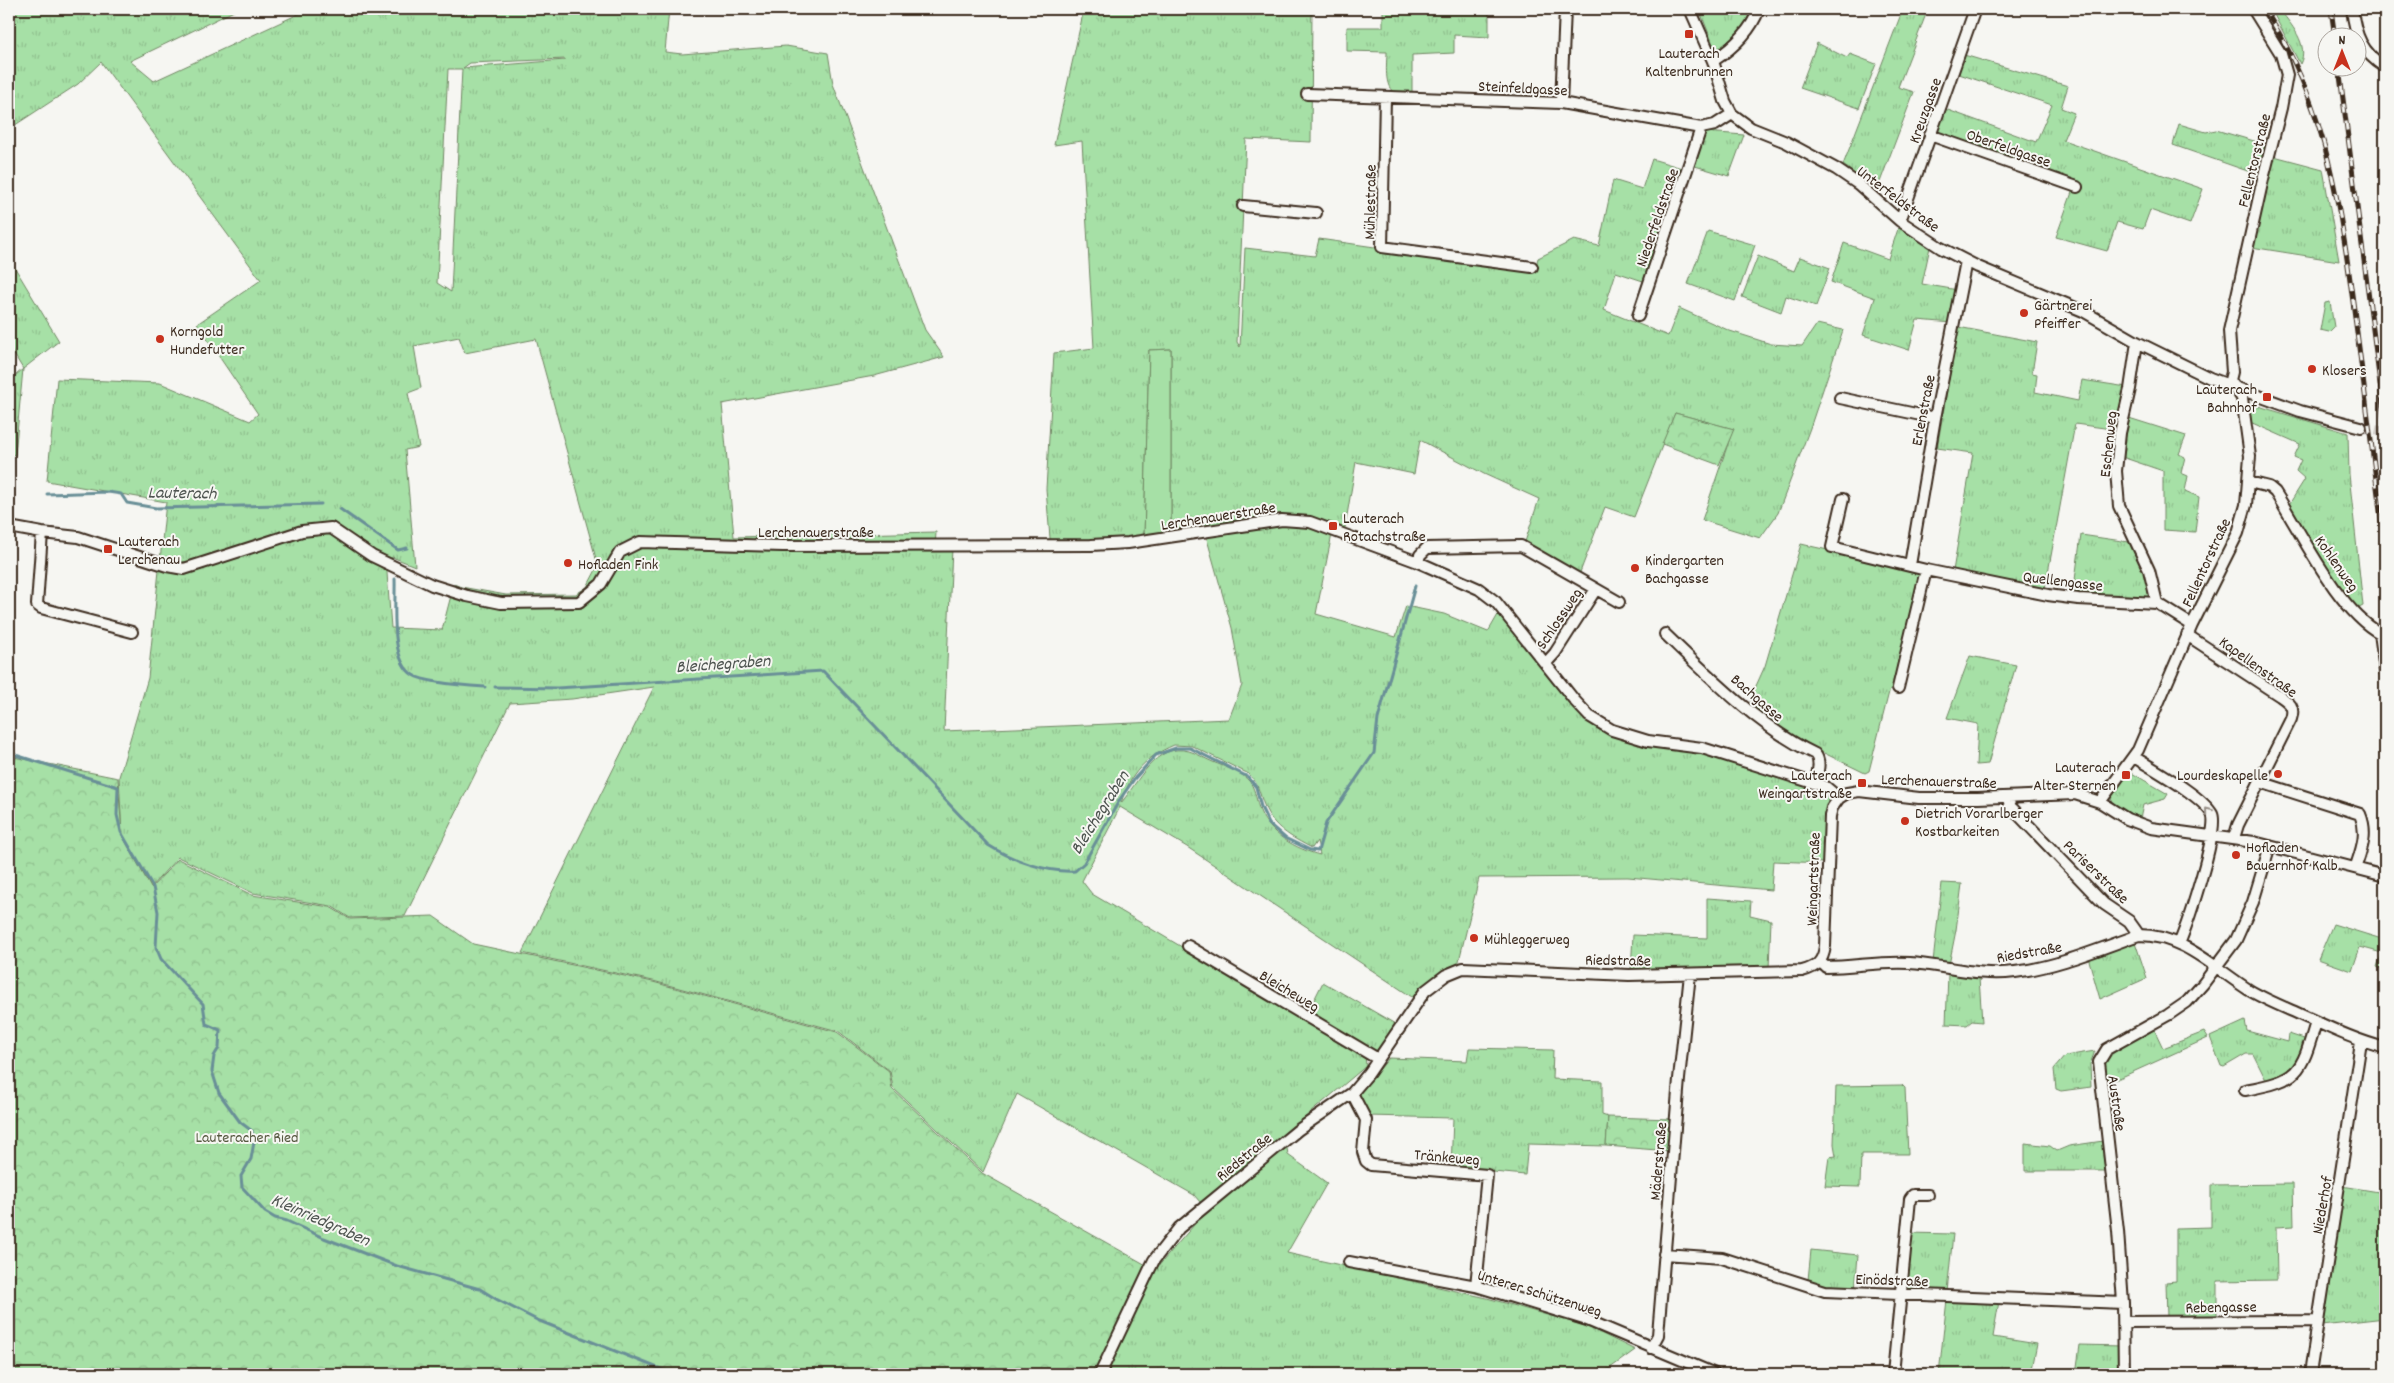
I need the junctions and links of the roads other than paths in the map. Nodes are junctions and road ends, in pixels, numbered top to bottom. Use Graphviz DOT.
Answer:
graph roads {
  1 [pos="1565,9"];
  2 [pos="1690,9"];
  3 [pos="1759,9"];
  4 [pos="1975,9"];
  5 [pos="2253,9"];
  6 [pos="2352,9"];
  7 [pos="1713,60"];
  8 [pos="2385,67"];
  9 [pos="1307,94"];
  10 [pos="1384,97"];
  11 [pos="1561,103"];
  12 [pos="1732,114"];
  13 [pos="1701,128"];
  14 [pos="1930,135"];
  15 [pos="2077,187"];
  16 [pos="1243,206"];
  17 [pos="1316,213"];
  18 [pos="1900,221"];
  19 [pos="1966,262"];
  20 [pos="1532,267"];
  21 [pos="1638,316"];
  22 [pos="2137,342"];
  23 [pos="2235,387"];
  24 [pos="1840,398"];
  25 [pos="1935,418"];
  26 [pos="2361,427"];
  27 [pos="2250,482"];
  28 [pos="1843,500"];
  29 [pos="9,527"];
  30 [pos="42,533"];
  31 [pos="1418,562"];
  32 [pos="1910,565"];
  33 [pos="1926,570"];
  34 [pos="1596,589"];
  35 [pos="1618,602"];
  36 [pos="2157,603"];
  37 [pos="2190,630"];
  38 [pos="132,632"];
  39 [pos="1665,634"];
  40 [pos="1546,663"];
  41 [pos="2385,671"];
  42 [pos="1898,688"];
  43 [pos="2134,757"];
  44 [pos="2260,782"];
  45 [pos="1815,783"];
  46 [pos="2007,797"];
  47 [pos="1839,798"];
  48 [pos="2100,802"];
  49 [pos="2211,836"];
  50 [pos="2234,838"];
  51 [pos="2270,846"];
  52 [pos="2356,866"];
  53 [pos="2385,876"];
  54 [pos="2139,934"];
  55 [pos="2180,944"];
  56 [pos="1188,946"];
  57 [pos="1820,962"];
  58 [pos="2217,966"];
  59 [pos="1690,974"];
  60 [pos="2316,1022"];
  61 [pos="2361,1042"];
  62 [pos="2385,1048"];
  63 [pos="1378,1060"];
  64 [pos="2245,1090"];
  65 [pos="1352,1093"];
  66 [pos="1928,1195"];
  67 [pos="1664,1254"];
  68 [pos="1349,1262"];
  69 [pos="1476,1286"];
  70 [pos="1901,1295"];
  71 [pos="2124,1303"];
  72 [pos="2317,1320"];
  73 [pos="2124,1322"];
  74 [pos="1651,1348"];
  75 [pos="1100,1374"];
  76 [pos="1715,1374"];
  77 [pos="1893,1374"];
  78 [pos="2124,1374"];
  79 [pos="2310,1374"];
  1 -- 11 [label="street"];
  2 -- 7 [label="street"];
  3 -- 7 [label="street"];
  4 -- 14 [label="street, Kreuzgasse"];
  5 -- 23 [label="street, Fellentorstraße"];
  6 -- 8 [label="street"];
  7 -- 12 [label="street"];
  9 -- 10 [label="street, Steinfeldgasse"];
  10 -- 11 [label="street, Steinfeldgasse"];
  10 -- 20 [label="street, Mühlestraße"];
  11 -- 13 [label="street, Steinfeldgasse"];
  12 -- 13 [label="street"];
  12 -- 18 [label="street, Unterfeldstraße"];
  13 -- 21 [label="street, Niederfeldstraße"];
  14 -- 15 [label="street, Oberfeldgasse"];
  14 -- 18 [label="street, Kreuzgasse"];
  16 -- 17 [label="street"];
  18 -- 19 [label="street, Unterfeldstraße"];
  19 -- 22 [label="street, Unterfeldstraße"];
  19 -- 25 [label="street, Erlenstraße"];
  22 -- 23 [label="street, Unterfeldstraße"];
  22 -- 36 [label="street, Eschenweg"];
  23 -- 26 [label="street, Unterfeldstraße"];
  23 -- 27 [label="street, Fellentorstraße"];
  24 -- 25 [label="street"];
  25 -- 32 [label="street, Erlenstraße"];
  27 -- 37 [label="street, Fellentorstraße"];
  27 -- 41 [label="street, Kohlenweg"];
  28 -- 32 [label="street, Quellengasse"];
  29 -- 30 [label="street, Lerchenauerstraße"];
  30 -- 31 [label="street, Lerchenauerstraße"];
  30 -- 38 [label="street"];
  31 -- 34 [label="street"];
  31 -- 40 [label="street, Lerchenauerstraße"];
  32 -- 33 [label="street, Quellengasse"];
  33 -- 36 [label="street, Quellengasse"];
  33 -- 42 [label="street"];
  34 -- 35 [label="street"];
  34 -- 40 [label="street, Schlossweg"];
  36 -- 37 [label="street, Quellengasse"];
  37 -- 43 [label="street, Fellentorstraße"];
  37 -- 44 [label="street, Kapellenstraße"];
  39 -- 45 [label="street, Bachgasse"];
  40 -- 45 [label="street, Lerchenauerstraße"];
  43 -- 48 [label="street, Fellentorstraße"];
  49 -- 43 [label="street, one-way"];
  44 -- 50 [label="street, Kapellenstraße"];
  44 -- 52 [label="street"];
  45 -- 47 [label="street, Lerchenauerstraße"];
  46 -- 47 [label="street, Lerchenauerstraße"];
  46 -- 48 [label="street, Lerchenauerstraße"];
  46 -- 54 [label="street, Pariserstraße"];
  47 -- 57 [label="street, Weingartstraße"];
  48 -- 49 [label="street, Lerchenauerstraße"];
  49 -- 50 [label="street, Lerchenauerstraße"];
  49 -- 55 [label="street"];
  50 -- 51 [label="street, Lerchenauerstraße"];
  51 -- 52 [label="street, Lerchenauerstraße"];
  51 -- 58 [label="street, Austraße"];
  52 -- 53 [label="street, Lerchenauerstraße"];
  54 -- 55 [label="street"];
  54 -- 57 [label="street, Riedstraße"];
  55 -- 58 [label="street"];
  56 -- 63 [label="street, Bleicheweg"];
  57 -- 59 [label="street, Riedstraße"];
  58 -- 60 [label="street"];
  58 -- 71 [label="street, Austraße"];
  59 -- 63 [label="street, Riedstraße"];
  59 -- 67 [label="street, Mäderstraße"];
  60 -- 61 [label="street"];
  60 -- 64 [label="street"];
  61 -- 62 [label="street"];
  61 -- 72 [label="street, Niederhof"];
  63 -- 65 [label="street, Riedstraße"];
  65 -- 69 [label="street, Tränkeweg"];
  65 -- 75 [label="street, Riedstraße"];
  66 -- 70 [label="street"];
  67 -- 70 [label="street, Einödstraße"];
  67 -- 74 [label="street, Mäderstraße"];
  68 -- 69 [label="street, Unterer Schützenweg"];
  69 -- 74 [label="street, Unterer Schützenweg"];
  70 -- 71 [label="street, Einödstraße"];
  70 -- 77 [label="street"];
  71 -- 73 [label="street, Austraße"];
  72 -- 73 [label="street, Rebengasse"];
  72 -- 79 [label="street, Niederhof"];
  73 -- 78 [label="street, Austraße"];
  74 -- 76 [label="street, Unterer Schützenweg"];
}
